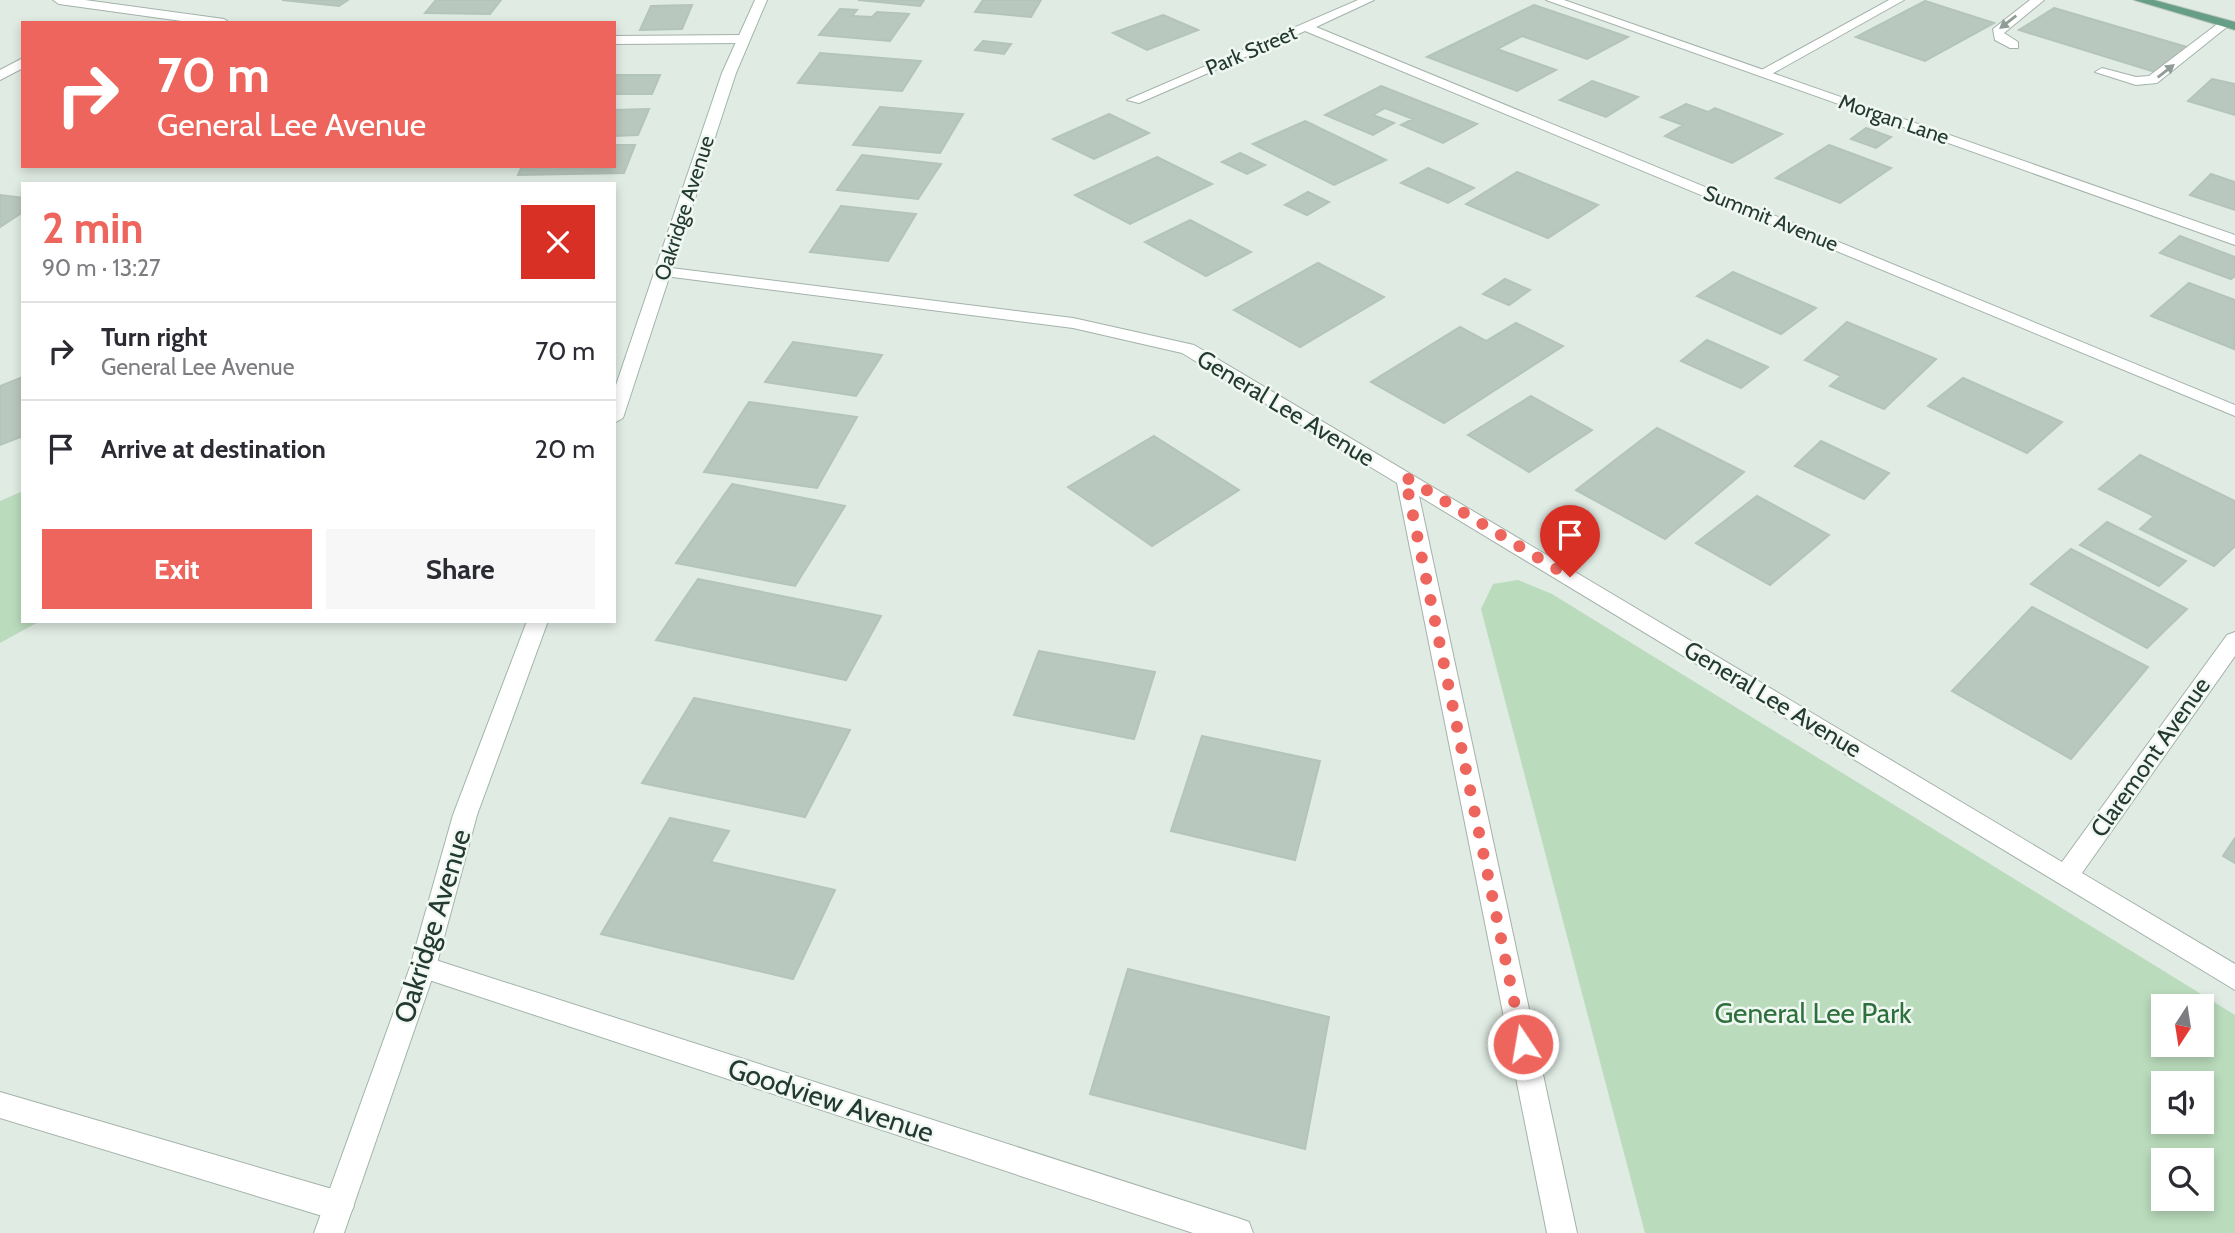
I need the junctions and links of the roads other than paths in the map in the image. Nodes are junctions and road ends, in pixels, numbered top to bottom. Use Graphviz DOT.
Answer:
graph roads {
  1 [pos="59,0"];
  2 [pos="761,0"];
  3 [pos="1368,0"];
  4 [pos="1552,0"];
  5 [pos="1898,0"];
  6 [pos="2038,0"];
  7 [pos="2140,0"];
  8 [pos="110,3"];
  9 [pos="88,21"];
  10 [pos="213,21"];
  11 [pos="2230,25"];
  12 [pos="1306,27"];
  13 [pos="742,39"];
  14 [pos="616,40"];
  15 [pos="2014,45"];
  16 [pos="21,63"];
  17 [pos="2102,72"];
  18 [pos="1763,74"];
  19 [pos="0,76"];
  20 [pos="1134,100"];
  21 [pos="2235,240"];
  22 [pos="663,272"];
  23 [pos="2235,411"];
  24 [pos="616,412"];
  25 [pos="1405,477"];
  26 [pos="537,623"];
  27 [pos="2235,640"];
  28 [pos="2066,876"];
  29 [pos="423,967"];
  30 [pos="2235,978"];
  31 [pos="0,1105"];
  32 [pos="339,1206"];
  33 [pos="329,1233"];
  34 [pos="1238,1233"];
  35 [pos="1562,1233"];
  1 -- 8 [label="street"];
  2 -- 13 [label="street, Oakridge Avenue"];
  3 -- 12 [label="street, Park Street"];
  4 -- 18 [label="street, Morgan Lane"];
  5 -- 18 [label="street"];
  6 -- 15 [label="street, one-way"];
  7 -- 11 [label="main road"];
  8 -- 9 [label="street"];
  8 -- 10 [label="street"];
  17 -- 11 [label="street, one-way"];
  12 -- 20 [label="street, Park Street"];
  12 -- 23 [label="street, Summit Avenue"];
  13 -- 14 [label="street"];
  13 -- 22 [label="street, Oakridge Avenue"];
  16 -- 19 [label="street"];
  18 -- 21 [label="street, Morgan Lane"];
  22 -- 24 [label="street, Oakridge Avenue"];
  22 -- 25 [label="street, General Lee Avenue"];
  25 -- 28 [label="street, General Lee Avenue"];
  25 -- 35 [label="street"];
  26 -- 29 [label="street, Oakridge Avenue"];
  27 -- 28 [label="street, Claremont Avenue"];
  28 -- 30 [label="street, General Lee Avenue"];
  29 -- 32 [label="street, Oakridge Avenue"];
  29 -- 34 [label="street, Goodview Avenue"];
  31 -- 32 [label="street"];
  32 -- 33 [label="street, Oakridge Avenue"];
}
